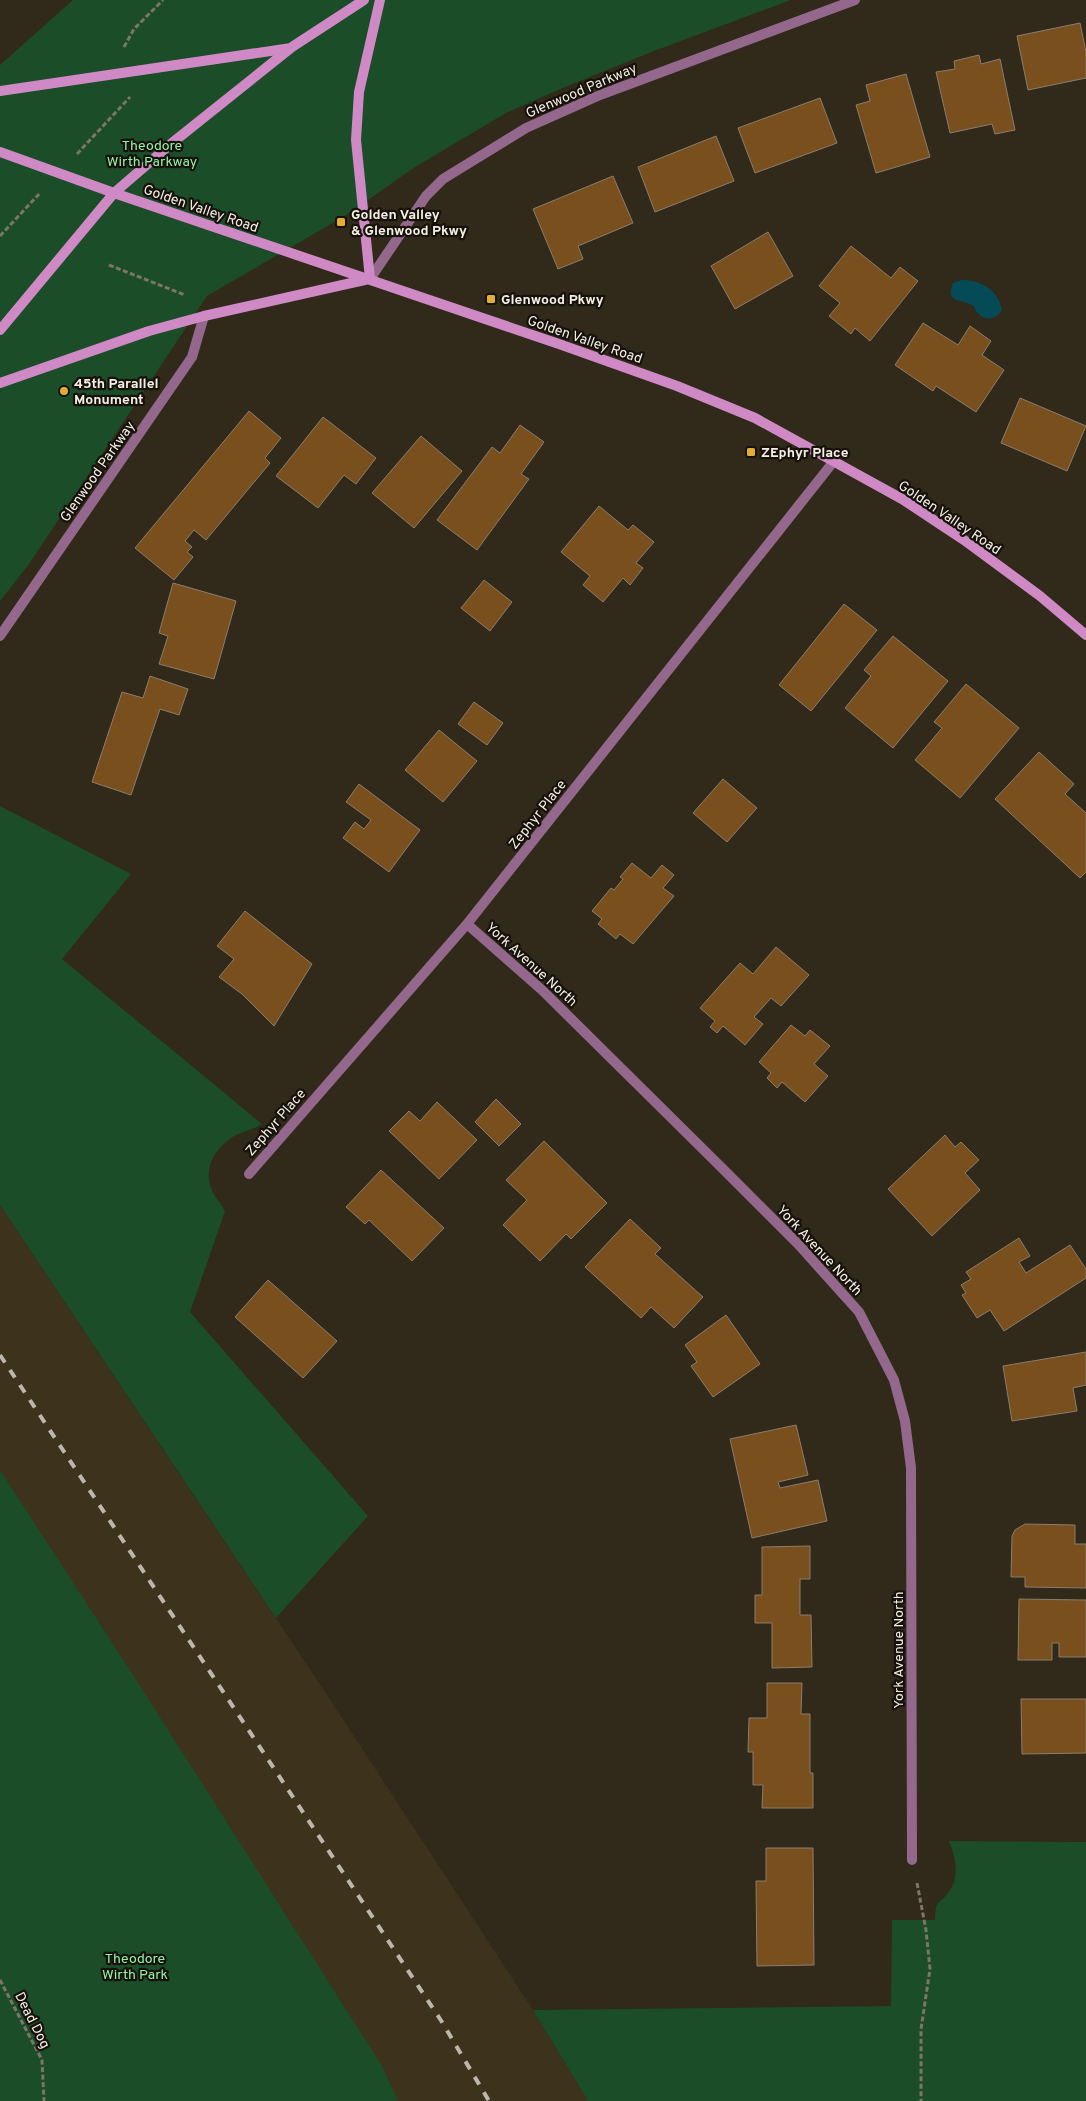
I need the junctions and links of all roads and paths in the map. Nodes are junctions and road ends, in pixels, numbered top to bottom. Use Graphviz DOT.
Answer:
graph roads {
  1 [pos="163,0"];
  2 [pos="364,0"];
  3 [pos="380,0"];
  4 [pos="855,0"];
  5 [pos="124,46"];
  6 [pos="292,47"];
  7 [pos="0,91"];
  8 [pos="132,94"];
  9 [pos="98,132"];
  10 [pos="0,152"];
  11 [pos="114,193"];
  12 [pos="21,213"];
  13 [pos="0,236"];
  14 [pos="109,265"];
  15 [pos="370,279"];
  16 [pos="186,296"];
  17 [pos="204,316"];
  18 [pos="0,330"];
  19 [pos="0,383"];
  20 [pos="834,461"];
  21 [pos="1086,635"];
  22 [pos="0,636"];
  23 [pos="467,924"];
  24 [pos="249,1174"];
  25 [pos="912,1860"];
  26 [pos="0,1980"];
  27 [pos="44,2101"];
  28 [pos="921,2101"];
  1 -- 5 [label="path"];
  2 -- 6 [label="street"];
  3 -- 15 [label="street"];
  4 -- 15 [label="street, Glenwood Parkway"];
  6 -- 7 [label="street"];
  6 -- 11 [label="street"];
  8 -- 9 [label="path"];
  10 -- 11 [label="street, Golden Valley Road"];
  11 -- 15 [label="street, Golden Valley Road"];
  11 -- 18 [label="street"];
  12 -- 13 [label="path"];
  14 -- 16 [label="path"];
  15 -- 17 [label="street"];
  15 -- 20 [label="street, Golden Valley Road"];
  17 -- 19 [label="street"];
  17 -- 22 [label="street, Glenwood Parkway"];
  20 -- 21 [label="street, Golden Valley Road"];
  20 -- 23 [label="street, Zephyr Place"];
  23 -- 24 [label="street, Zephyr Place"];
  23 -- 25 [label="street, York Avenue North"];
  25 -- 28 [label="path"];
  26 -- 27 [label="path, Dead Dog"];
}
